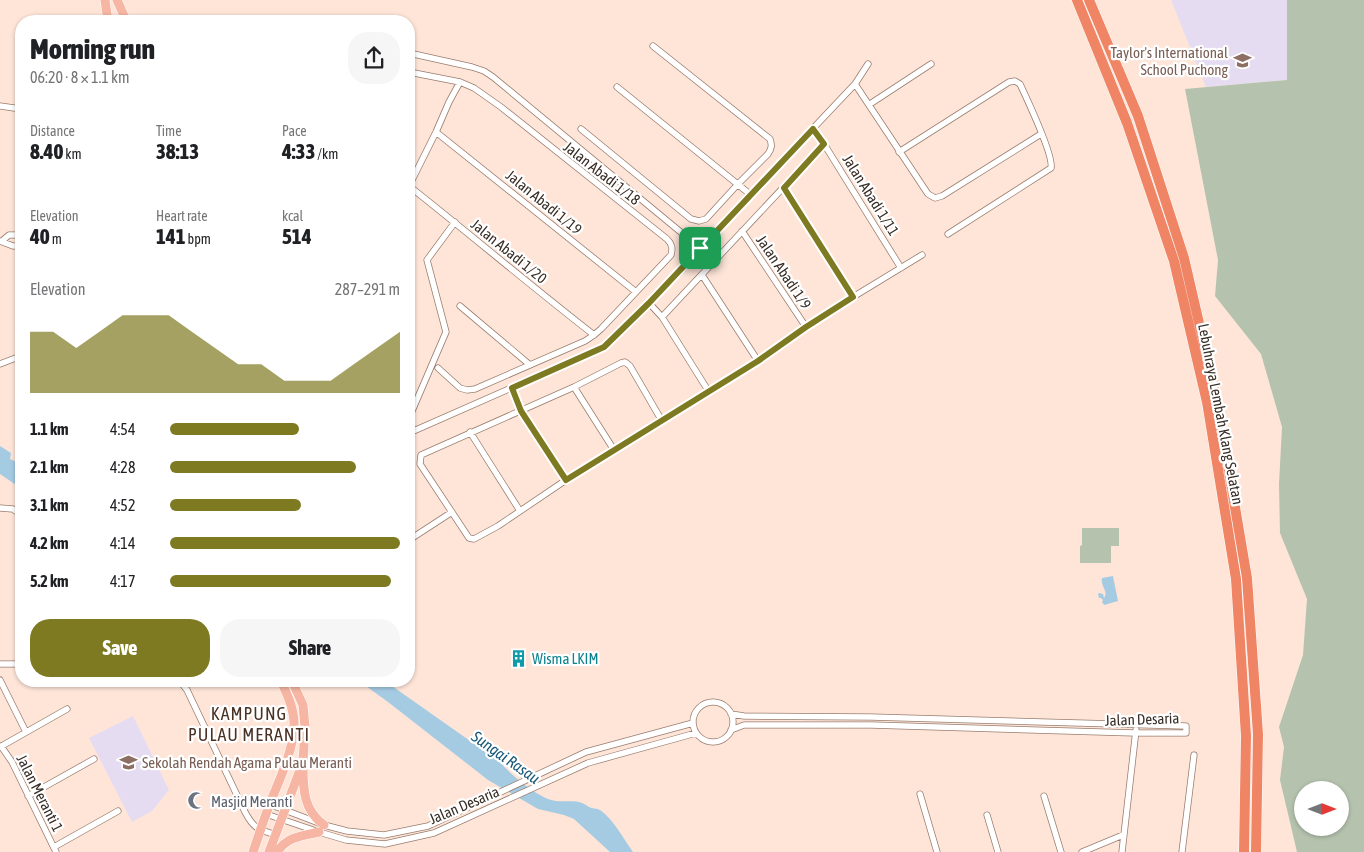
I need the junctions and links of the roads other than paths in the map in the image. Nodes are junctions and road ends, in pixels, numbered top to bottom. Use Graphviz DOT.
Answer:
graph roads {
  1 [pos="105,0"];
  2 [pos="117,0"];
  3 [pos="1077,0"];
  4 [pos="1089,0"];
  5 [pos="107,15"];
  6 [pos="118,15"];
  7 [pos="124,15"];
  8 [pos="653,46"];
  9 [pos="415,54"];
  10 [pos="868,64"];
  11 [pos="931,64"];
  12 [pos="415,73"];
  13 [pos="460,82"];
  14 [pos="855,84"];
  15 [pos="618,88"];
  16 [pos="870,104"];
  17 [pos="0,106"];
  18 [pos="15,109"];
  19 [pos="581,129"];
  20 [pos="813,129"];
  21 [pos="436,132"];
  22 [pos="1041,134"];
  23 [pos="824,144"];
  24 [pos="900,152"];
  25 [pos="415,174"];
  26 [pos="738,184"];
  27 [pos="784,188"];
  28 [pos="415,191"];
  29 [pos="751,195"];
  30 [pos="454,222"];
  31 [pos="742,232"];
  32 [pos="948,234"];
  33 [pos="15,235"];
  34 [pos="1,241"];
  35 [pos="15,246"];
  36 [pos="700,248"];
  37 [pos="922,255"];
  38 [pos="901,268"];
  39 [pos="702,275"];
  40 [pos="636,292"];
  41 [pos="853,297"];
  42 [pos="649,303"];
  43 [pos="460,306"];
  44 [pos="662,317"];
  45 [pos="806,327"];
  46 [pos="594,335"];
  47 [pos="15,358"];
  48 [pos="758,361"];
  49 [pos="0,364"];
  50 [pos="530,365"];
  51 [pos="438,368"];
  52 [pos="574,387"];
  53 [pos="512,388"];
  54 [pos="709,392"];
  55 [pos="415,404"];
  56 [pos="521,411"];
  57 [pos="662,422"];
  58 [pos="415,430"];
  59 [pos="470,432"];
  60 [pos="614,450"];
  61 [pos="566,480"];
  62 [pos="0,508"];
  63 [pos="15,510"];
  64 [pos="520,511"];
  65 [pos="452,512"];
  66 [pos="415,536"];
  67 [pos="0,664"];
  68 [pos="15,664"];
  69 [pos="0,680"];
  70 [pos="185,687"];
  71 [pos="284,687"];
  72 [pos="295,687"];
  73 [pos="67,709"];
  74 [pos="731,714"];
  75 [pos="693,723"];
  76 [pos="1136,725"];
  77 [pos="731,730"];
  78 [pos="26,732"];
  79 [pos="696,733"];
  80 [pos="1135,733"];
  81 [pos="1,747"];
  82 [pos="1194,755"];
  83 [pos="94,759"];
  84 [pos="303,762"];
  85 [pos="920,794"];
  86 [pos="28,796"];
  87 [pos="1044,796"];
  88 [pos="269,804"];
  89 [pos="118,811"];
  90 [pos="266,814"];
  91 [pos="987,814"];
  92 [pos="283,815"];
  93 [pos="322,829"];
  94 [pos="260,830"];
  95 [pos="276,835"];
  96 [pos="1123,835"];
  97 [pos="55,850"];
  98 [pos="253,852"];
  99 [pos="269,852"];
  100 [pos="278,852"];
  101 [pos="937,852"];
  102 [pos="998,852"];
  103 [pos="1060,852"];
  104 [pos="1082,852"];
  105 [pos="1122,852"];
  106 [pos="1182,852"];
  107 [pos="1244,852"];
  108 [pos="1256,852"];
  1 -- 5 [label="main road"];
  2 -- 6 [label="main road"];
  2 -- 7 [label="main road"];
  3 -- 107 [label="highway, Lebuhraya Lembah Klang Selatan"];
  4 -- 108 [label="highway, Lebuhraya Lembah Klang Selatan"];
  8 -- 26 [label="street"];
  9 -- 36 [label="street"];
  10 -- 14 [label="street"];
  11 -- 16 [label="street"];
  12 -- 13 [label="street, Jalan Abadi 1/18"];
  13 -- 21 [label="street"];
  13 -- 40 [label="street, Jalan Abadi 1/18"];
  14 -- 16 [label="street"];
  14 -- 20 [label="street"];
  15 -- 26 [label="street"];
  16 -- 24 [label="street"];
  17 -- 18 [label="street"];
  19 -- 26 [label="street"];
  20 -- 23 [label="street, Jalan Abadi 1/11"];
  20 -- 29 [label="street"];
  21 -- 25 [label="street"];
  21 -- 40 [label="street, Jalan Abadi 1/19"];
  22 -- 24 [label="street"];
  22 -- 24 [label="street"];
  22 -- 32 [label="street"];
  23 -- 27 [label="street"];
  23 -- 38 [label="street, Jalan Abadi 1/11"];
  26 -- 29 [label="street"];
  27 -- 31 [label="street"];
  27 -- 41 [label="street"];
  28 -- 30 [label="street, Jalan Abadi 1/20"];
  29 -- 36 [label="street"];
  30 -- 46 [label="street, Jalan Abadi 1/20"];
  30 -- 55 [label="street"];
  31 -- 39 [label="street"];
  31 -- 45 [label="street, Jalan Abadi 1/9"];
  33 -- 34 [label="street"];
  34 -- 35 [label="street"];
  36 -- 42 [label="street"];
  37 -- 38 [label="street"];
  38 -- 41 [label="street"];
  39 -- 44 [label="street"];
  39 -- 48 [label="street"];
  40 -- 46 [label="street, Jalan Abadi 1/18"];
  41 -- 45 [label="street"];
  42 -- 44 [label="street"];
  42 -- 53 [label="street"];
  43 -- 50 [label="street"];
  44 -- 54 [label="street"];
  45 -- 48 [label="street"];
  46 -- 50 [label="street, Jalan Abadi 1/18"];
  47 -- 49 [label="street"];
  48 -- 54 [label="street"];
  50 -- 51 [label="street, Jalan Abadi 1/18"];
  52 -- 56 [label="street"];
  52 -- 57 [label="street"];
  52 -- 60 [label="street"];
  53 -- 56 [label="street"];
  53 -- 58 [label="street"];
  54 -- 57 [label="street"];
  56 -- 59 [label="street"];
  56 -- 61 [label="street"];
  57 -- 60 [label="street"];
  59 -- 64 [label="street"];
  59 -- 65 [label="street"];
  60 -- 61 [label="street"];
  61 -- 64 [label="street"];
  62 -- 63 [label="street"];
  64 -- 65 [label="street"];
  65 -- 66 [label="street"];
  67 -- 68 [label="street"];
  69 -- 78 [label="street"];
  70 -- 94 [label="street"];
  71 -- 88 [label="main road"];
  72 -- 84 [label="main road"];
  73 -- 78 [label="street"];
  74 -- 75 [label="street, Jalan Desaria"];
  74 -- 76 [label="street, Jalan Desaria"];
  74 -- 77 [label="street"];
  75 -- 79 [label="street"];
  75 -- 93 [label="street, Jalan Desaria"];
  76 -- 80 [label="street"];
  76 -- 80 [label="street, Jalan Desaria"];
  77 -- 79 [label="street, Jalan Desaria"];
  77 -- 80 [label="street, Jalan Desaria"];
  78 -- 81 [label="street"];
  79 -- 93 [label="street, Jalan Desaria"];
  80 -- 96 [label="street"];
  81 -- 86 [label="street, Jalan Meranti 1"];
  82 -- 106 [label="street"];
  83 -- 86 [label="street"];
  84 -- 92 [label="main road"];
  84 -- 93 [label="main road"];
  85 -- 101 [label="street"];
  86 -- 97 [label="street, Jalan Meranti 1"];
  87 -- 103 [label="street"];
  88 -- 90 [label="main road"];
  88 -- 92 [label="street, Jalan Desaria"];
  89 -- 97 [label="street"];
  90 -- 92 [label="street, Jalan Desaria"];
  90 -- 94 [label="main road"];
  91 -- 102 [label="street"];
  92 -- 93 [label="street, Jalan Desaria"];
  92 -- 93 [label="street, Jalan Desaria"];
  92 -- 95 [label="main road"];
  93 -- 100 [label="main road"];
  94 -- 95 [label="street"];
  94 -- 98 [label="main road"];
  95 -- 99 [label="main road"];
  96 -- 104 [label="street"];
  96 -- 105 [label="street"];
}
